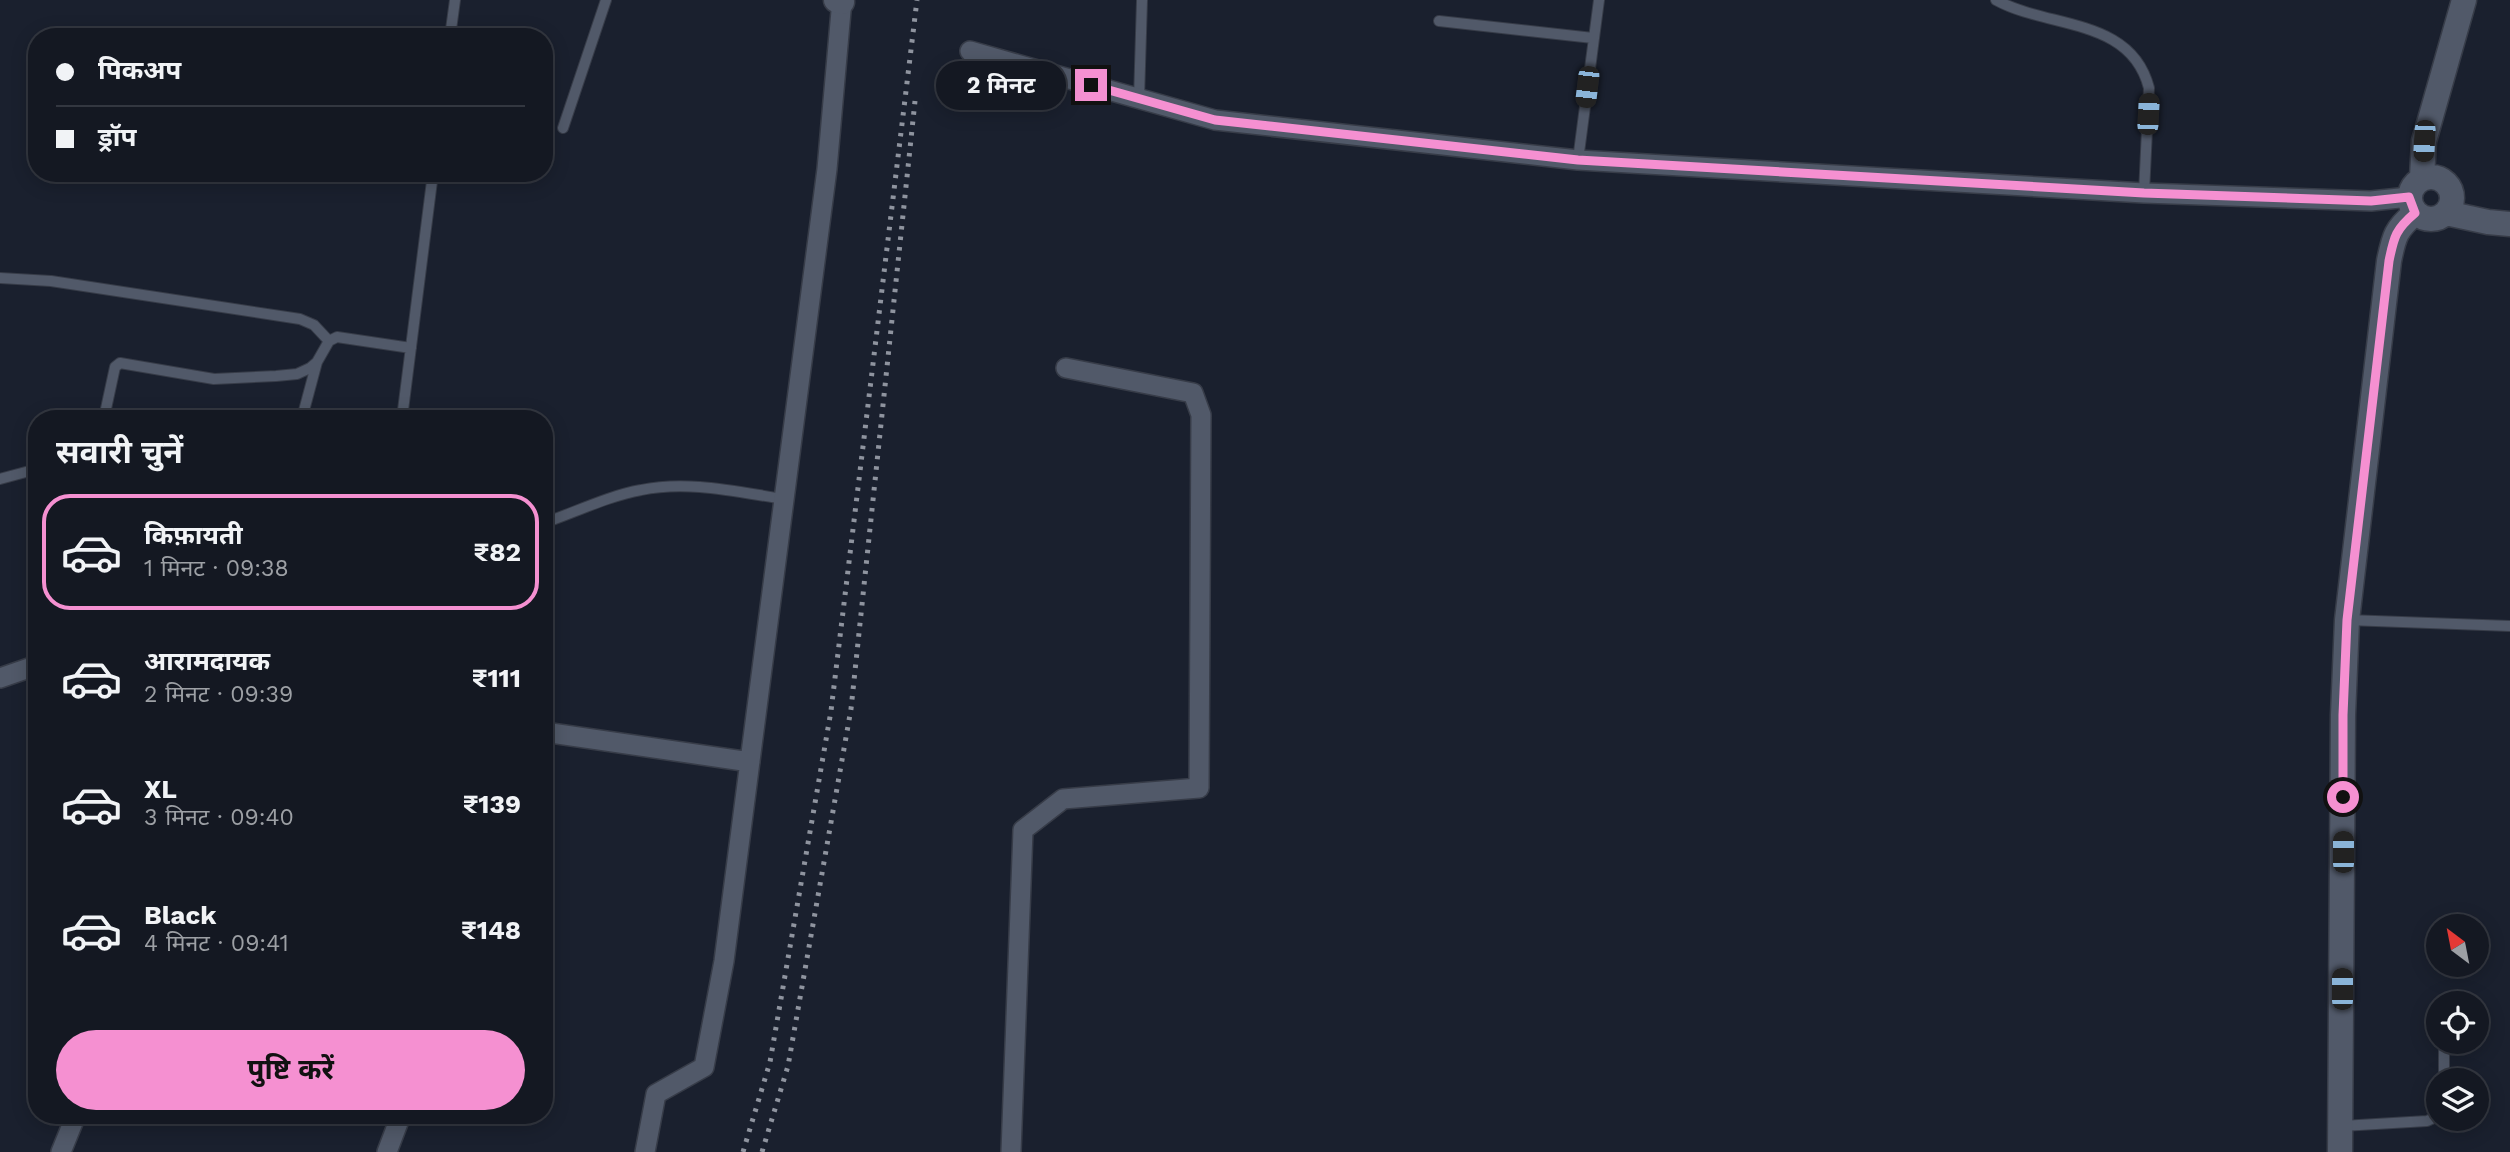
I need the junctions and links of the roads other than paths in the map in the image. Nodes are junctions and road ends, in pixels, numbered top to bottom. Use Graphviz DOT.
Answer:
graph roads {
  1 [pos="455,0"];
  2 [pos="606,0"];
  3 [pos="1142,0"];
  4 [pos="1599,0"];
  5 [pos="1996,0"];
  6 [pos="2464,0"];
  7 [pos="840,1"];
  8 [pos="1439,21"];
  9 [pos="451,28"];
  10 [pos="1593,38"];
  11 [pos="970,51"];
  12 [pos="1139,99"];
  13 [pos="563,128"];
  14 [pos="1578,160"];
  15 [pos="432,182"];
  16 [pos="2144,193"];
  17 [pos="2415,196"];
  18 [pos="2448,201"];
  19 [pos="2499,223"];
  20 [pos="0,278"];
  21 [pos="329,341"];
  22 [pos="411,348"];
  23 [pos="317,362"];
  24 [pos="1066,368"];
  25 [pos="106,410"];
  26 [pos="304,410"];
  27 [pos="403,410"];
  28 [pos="28,472"];
  29 [pos="0,480"];
  30 [pos="784,499"];
  31 [pos="553,520"];
  32 [pos="2347,620"];
  33 [pos="2510,626"];
  34 [pos="28,668"];
  35 [pos="0,678"];
  36 [pos="553,733"];
  37 [pos="750,762"];
  38 [pos="2426,1121"];
  39 [pos="72,1124"];
  40 [pos="398,1124"];
  41 [pos="2342,1126"];
  42 [pos="61,1152"];
  43 [pos="387,1152"];
  44 [pos="645,1152"];
  45 [pos="1011,1152"];
  46 [pos="2340,1152"];
  1 -- 9 [label="lane"];
  2 -- 13 [label="lane"];
  3 -- 12 [label="lane"];
  4 -- 10 [label="lane"];
  5 -- 16 [label="lane"];
  6 -- 17 [label="street"];
  7 -- 30 [label="street"];
  8 -- 10 [label="lane"];
  10 -- 14 [label="lane"];
  11 -- 12 [label="street"];
  12 -- 14 [label="street"];
  14 -- 16 [label="street"];
  15 -- 22 [label="lane"];
  16 -- 17 [label="street"];
  17 -- 18 [label="street"];
  17 -- 18 [label="street"];
  17 -- 32 [label="street"];
  18 -- 19 [label="street"];
  20 -- 21 [label="lane"];
  21 -- 22 [label="lane"];
  21 -- 23 [label="lane"];
  22 -- 27 [label="lane"];
  23 -- 25 [label="lane"];
  23 -- 26 [label="lane"];
  24 -- 45 [label="street"];
  28 -- 29 [label="lane"];
  30 -- 31 [label="lane"];
  30 -- 37 [label="street"];
  32 -- 33 [label="lane"];
  32 -- 41 [label="street"];
  34 -- 35 [label="street"];
  36 -- 37 [label="street"];
  37 -- 44 [label="street"];
  38 -- 41 [label="lane"];
  39 -- 42 [label="street"];
  40 -- 43 [label="street"];
  41 -- 46 [label="street"];
}
